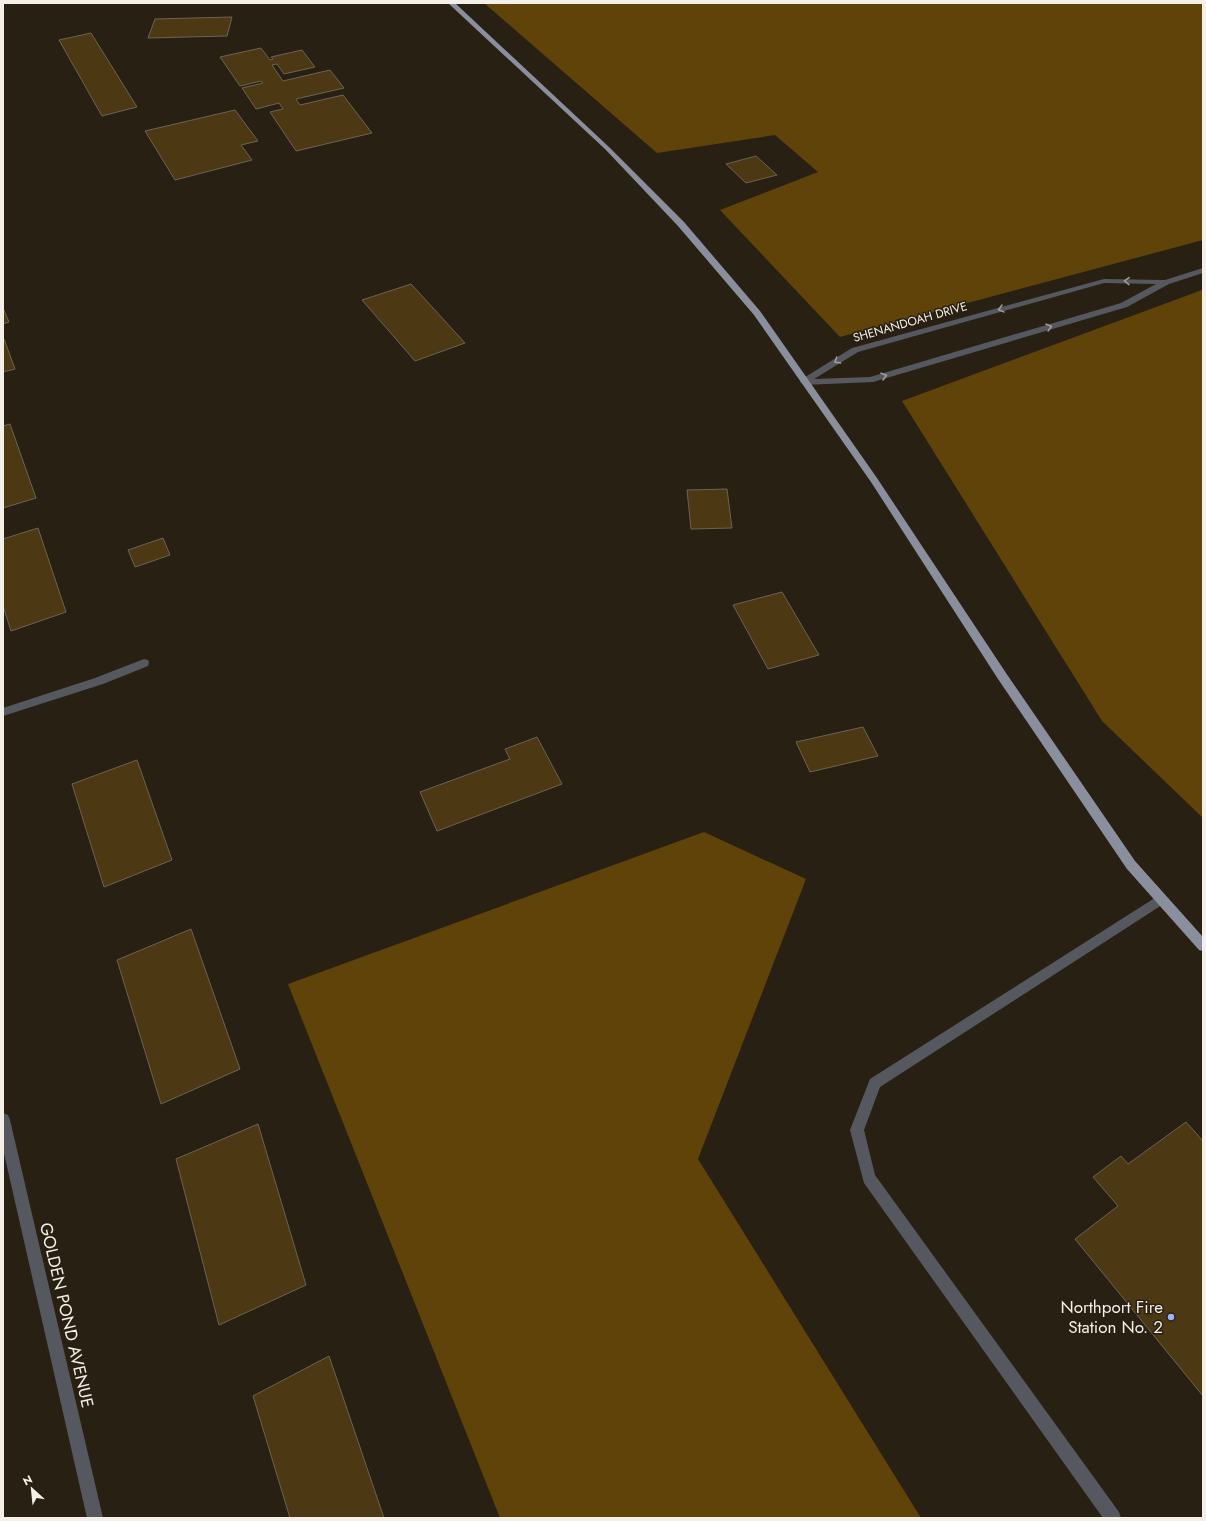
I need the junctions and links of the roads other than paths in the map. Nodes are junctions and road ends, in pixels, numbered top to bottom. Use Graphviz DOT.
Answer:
graph roads {
  1 [pos="451,3"];
  2 [pos="1203,270"];
  3 [pos="1166,282"];
  4 [pos="804,382"];
  5 [pos="144,663"];
  6 [pos="3,712"];
  7 [pos="1161,899"];
  8 [pos="1203,946"];
  9 [pos="3,1120"];
  10 [pos="95,1518"];
  11 [pos="1113,1518"];
  1 -- 4 [label="main road"];
  2 -- 3 [label="street, SHENANDOAH DRIVE"];
  4 -- 3 [label="street, SHENANDOAH DRIVE, one-way"];
  3 -- 4 [label="street, SHENANDOAH DRIVE, one-way"];
  4 -- 7 [label="main road"];
  5 -- 6 [label="street"];
  7 -- 8 [label="main road"];
  7 -- 11 [label="street"];
  9 -- 10 [label="street, GOLDEN POND AVENUE"];
}
